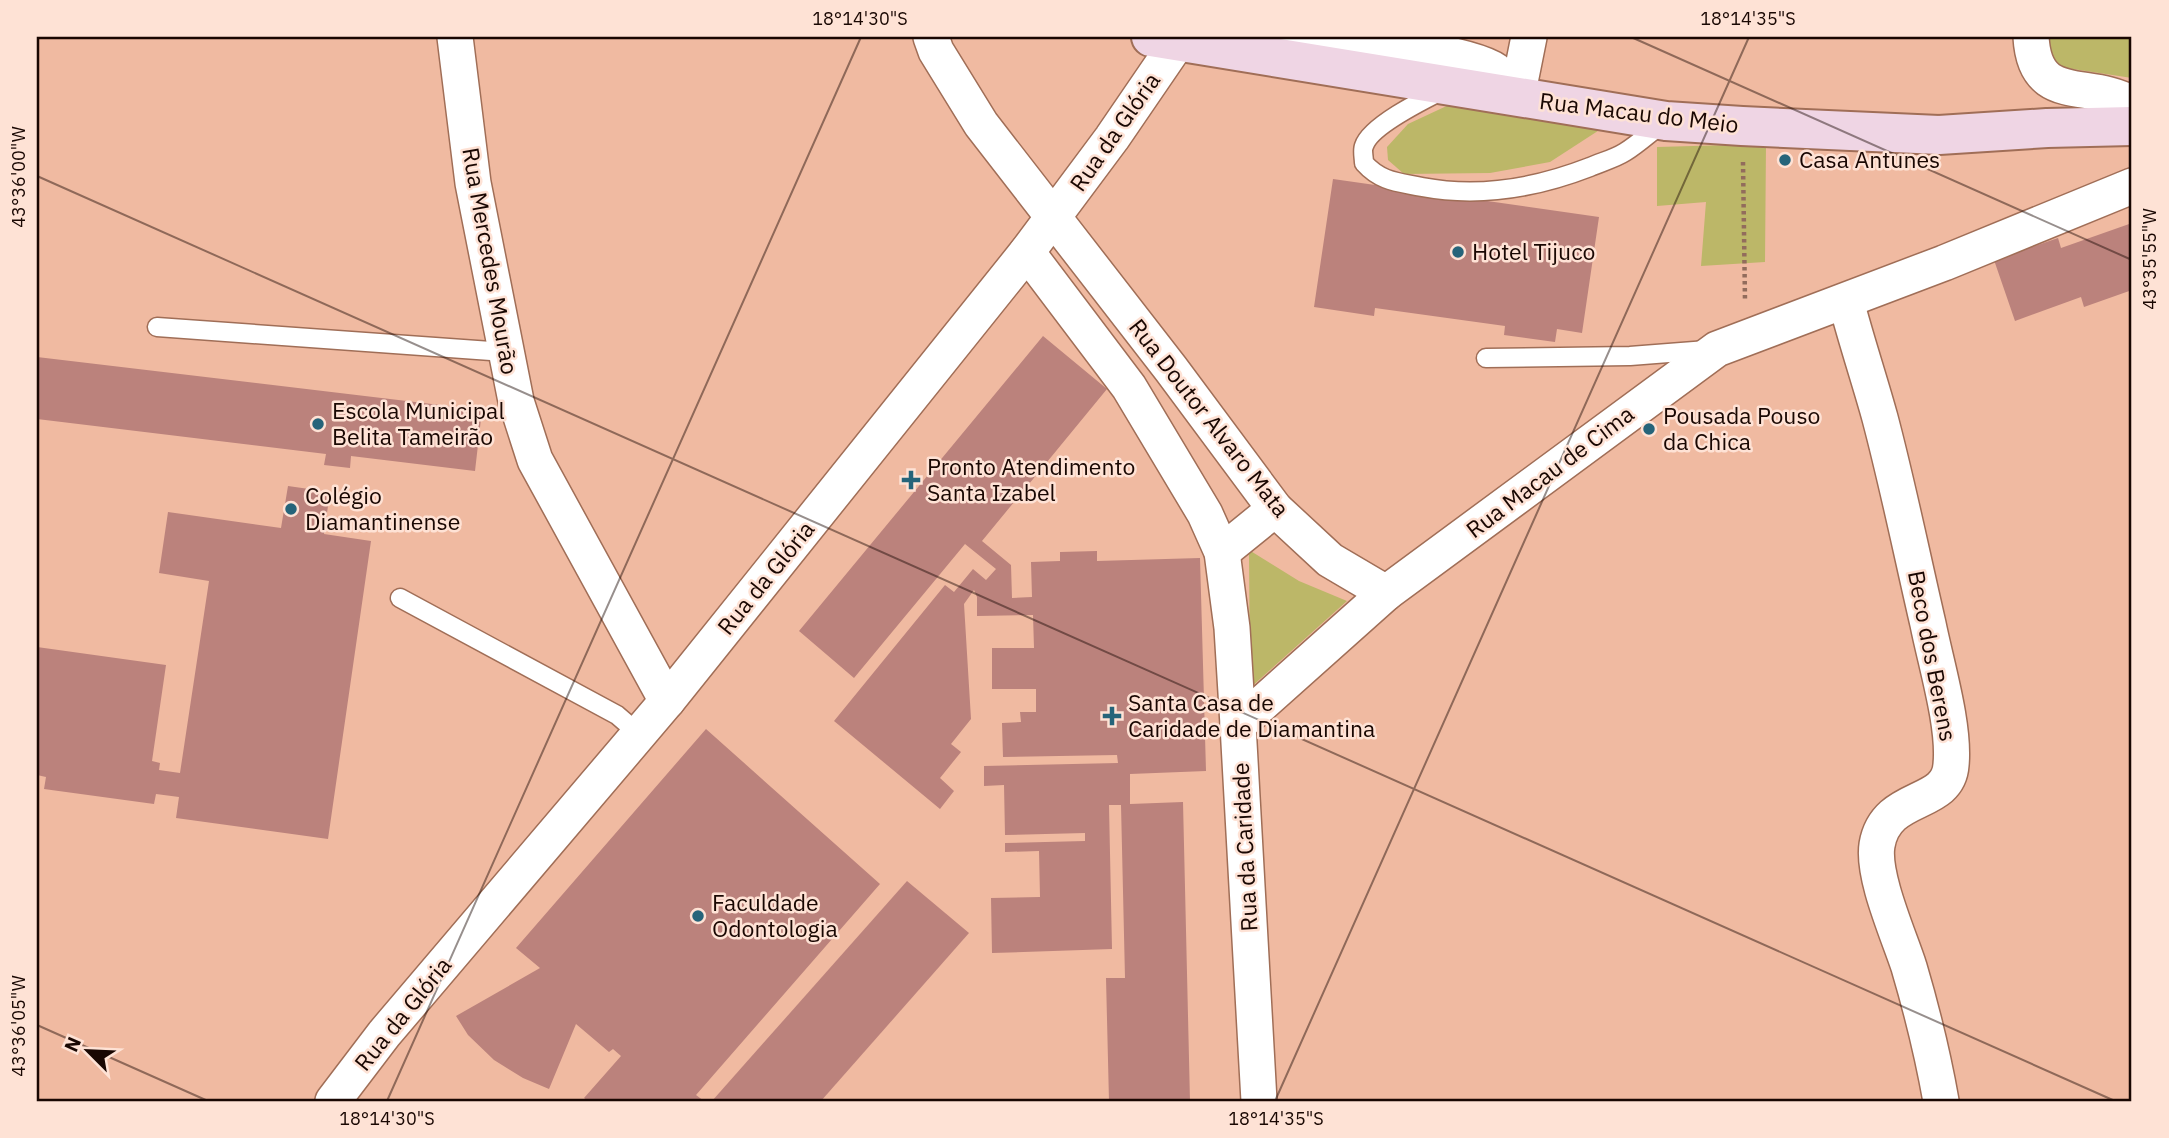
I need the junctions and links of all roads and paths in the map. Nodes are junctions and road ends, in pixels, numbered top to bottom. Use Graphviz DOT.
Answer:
graph roads {
  1 [pos="455,37"];
  2 [pos="931,37"];
  3 [pos="1530,37"];
  4 [pos="2031,37"];
  5 [pos="1165,38"];
  6 [pos="1272,57"];
  7 [pos="1452,86"];
  8 [pos="1511,96"];
  9 [pos="2132,104"];
  10 [pos="1666,121"];
  11 [pos="2132,125"];
  12 [pos="1742,127"];
  13 [pos="2132,186"];
  14 [pos="1054,217"];
  15 [pos="1027,252"];
  16 [pos="1846,301"];
  17 [pos="157,327"];
  18 [pos="1732,343"];
  19 [pos="505,352"];
  20 [pos="1486,358"];
  21 [pos="1275,509"];
  22 [pos="1222,551"];
  23 [pos="1386,593"];
  24 [pos="400,597"];
  25 [pos="667,701"];
  26 [pos="1238,725"];
  27 [pos="639,734"];
  28 [pos="334,1101"];
  29 [pos="1259,1101"];
  30 [pos="1941,1101"];
  1 -- 19 [label="street, Rua Mercedes Mourão"];
  2 -- 14 [label="street, Rua Doutor Alvaro Mata"];
  3 -- 8 [label="street"];
  4 -- 9 [label="street"];
  5 -- 6 [label="main road, Rua Macau do Meio"];
  5 -- 14 [label="street, Rua da Glória"];
  6 -- 7 [label="main road, Rua Macau do Meio"];
  6 -- 8 [label="street"];
  7 -- 8 [label="main road, Rua Macau do Meio"];
  7 -- 10 [label="lane"];
  8 -- 10 [label="main road, Rua Macau do Meio"];
  10 -- 12 [label="main road, Rua Macau do Meio"];
  11 -- 12 [label="main road, Rua Macau do Meio"];
  12 -- 18 [label="path"];
  13 -- 16 [label="street, Rua Macau de Cima"];
  14 -- 15 [label="street, Rua da Glória"];
  14 -- 21 [label="street, Rua Doutor Alvaro Mata"];
  15 -- 22 [label="street, Rua da Caridade"];
  15 -- 25 [label="street, Rua da Glória"];
  16 -- 18 [label="street, Rua Macau de Cima"];
  16 -- 30 [label="street, Beco dos Berens"];
  17 -- 19 [label="lane"];
  18 -- 20 [label="lane"];
  18 -- 23 [label="street, Rua Macau de Cima"];
  19 -- 25 [label="street, Rua Mercedes Mourão"];
  21 -- 22 [label="street"];
  21 -- 23 [label="street, Rua Doutor Alvaro Mata"];
  22 -- 26 [label="street, Rua da Caridade"];
  23 -- 26 [label="street, Rua Macau de Cima"];
  24 -- 27 [label="lane"];
  25 -- 27 [label="street, Rua da Glória"];
  26 -- 29 [label="street, Rua da Caridade"];
  27 -- 28 [label="street, Rua da Glória"];
}
